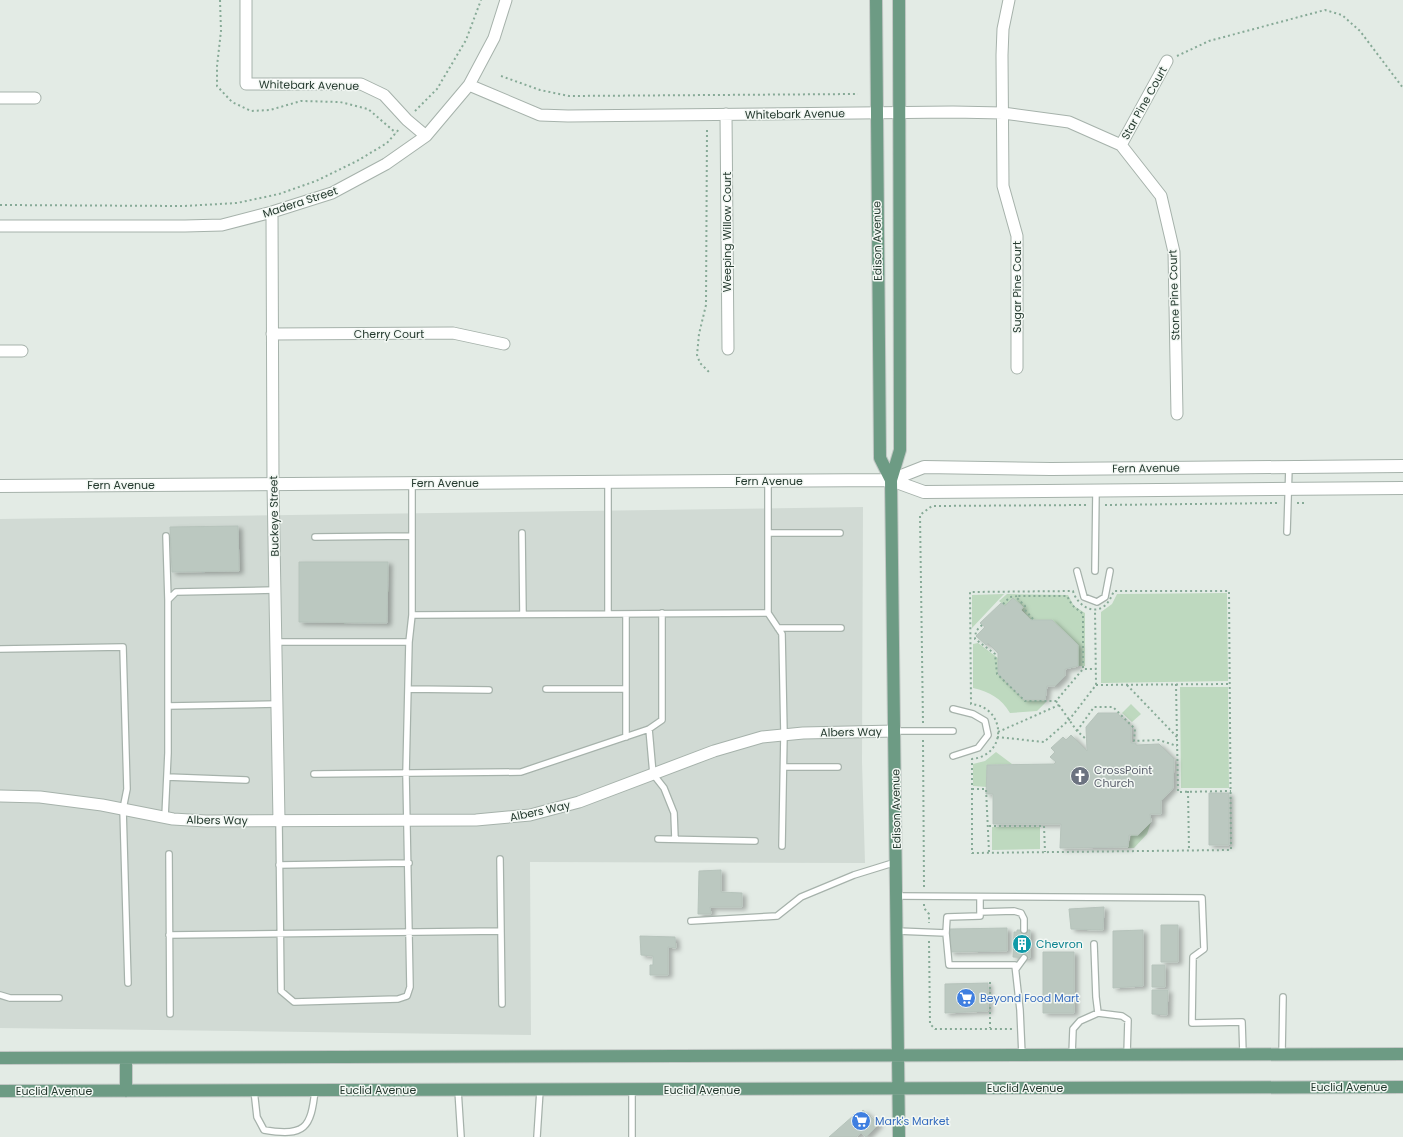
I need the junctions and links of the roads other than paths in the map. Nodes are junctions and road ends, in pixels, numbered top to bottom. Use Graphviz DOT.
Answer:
graph roads {
  1 [pos="246,0"];
  2 [pos="506,0"];
  3 [pos="876,0"];
  4 [pos="899,0"];
  5 [pos="1009,0"];
  6 [pos="1167,61"];
  7 [pos="469,85"];
  8 [pos="0,98"];
  9 [pos="35,98"];
  10 [pos="900,112"];
  11 [pos="876,113"];
  12 [pos="1003,113"];
  13 [pos="726,114"];
  14 [pos="426,136"];
  15 [pos="1121,144"];
  16 [pos="272,212"];
  17 [pos="0,226"];
  18 [pos="272,334"];
  19 [pos="504,344"];
  20 [pos="728,350"];
  21 [pos="22,351"];
  22 [pos="0,352"];
  23 [pos="1018,368"];
  24 [pos="1177,414"];
  25 [pos="1403,466"];
  26 [pos="1289,467"];
  27 [pos="891,480"];
  28 [pos="768,481"];
  29 [pos="608,482"];
  30 [pos="412,483"];
  31 [pos="273,484"];
  32 [pos="0,486"];
  33 [pos="1403,488"];
  34 [pos="1288,489"];
  35 [pos="1096,491"];
  36 [pos="1287,532"];
  37 [pos="522,533"];
  38 [pos="768,534"];
  39 [pos="840,534"];
  40 [pos="166,536"];
  41 [pos="412,536"];
  42 [pos="315,537"];
  43 [pos="1077,571"];
  44 [pos="1095,571"];
  45 [pos="1110,571"];
  46 [pos="275,590"];
  47 [pos="168,600"];
  48 [pos="768,613"];
  49 [pos="522,614"];
  50 [pos="608,614"];
  51 [pos="626,614"];
  52 [pos="662,614"];
  53 [pos="412,615"];
  54 [pos="778,628"];
  55 [pos="841,628"];
  56 [pos="276,642"];
  57 [pos="409,642"];
  58 [pos="0,649"];
  59 [pos="408,689"];
  60 [pos="546,689"];
  61 [pos="626,689"];
  62 [pos="489,690"];
  63 [pos="277,704"];
  64 [pos="168,706"];
  65 [pos="953,709"];
  66 [pos="649,729"];
  67 [pos="895,731"];
  68 [pos="953,731"];
  69 [pos="784,734"];
  70 [pos="626,737"];
  71 [pos="953,756"];
  72 [pos="784,767"];
  73 [pos="838,767"];
  74 [pos="314,774"];
  75 [pos="406,774"];
  76 [pos="653,774"];
  77 [pos="167,777"];
  78 [pos="246,780"];
  79 [pos="0,796"];
  80 [pos="123,809"];
  81 [pos="169,818"];
  82 [pos="408,820"];
  83 [pos="279,821"];
  84 [pos="658,839"];
  85 [pos="675,839"];
  86 [pos="755,840"];
  87 [pos="782,846"];
  88 [pos="169,854"];
  89 [pos="500,859"];
  90 [pos="896,862"];
  91 [pos="409,863"];
  92 [pos="279,865"];
  93 [pos="897,896"];
  94 [pos="980,897"];
  95 [pos="980,912"];
  96 [pos="691,921"];
  97 [pos="1024,930"];
  98 [pos="897,931"];
  99 [pos="409,932"];
  100 [pos="501,932"];
  101 [pos="946,933"];
  102 [pos="169,935"];
  103 [pos="281,935"];
  104 [pos="1094,944"];
  105 [pos="1024,958"];
  106 [pos="1016,969"];
  107 [pos="128,983"];
  108 [pos="0,995"];
  109 [pos="1283,997"];
  110 [pos="59,998"];
  111 [pos="502,1004"];
  112 [pos="1098,1013"];
  113 [pos="170,1014"];
  114 [pos="1243,1054"];
  115 [pos="1282,1054"];
  116 [pos="1403,1054"];
  117 [pos="899,1055"];
  118 [pos="1022,1055"];
  119 [pos="1072,1055"];
  120 [pos="1127,1055"];
  121 [pos="0,1058"];
  122 [pos="126,1058"];
  123 [pos="1403,1087"];
  124 [pos="898,1089"];
  125 [pos="254,1090"];
  126 [pos="315,1090"];
  127 [pos="458,1090"];
  128 [pos="540,1090"];
  129 [pos="632,1090"];
  130 [pos="0,1091"];
  131 [pos="126,1091"];
  132 [pos="461,1137"];
  133 [pos="537,1137"];
  134 [pos="632,1137"];
  135 [pos="899,1137"];
  1 -- 14 [label="street, Whitebark Avenue"];
  2 -- 7 [label="street, Madera Street"];
  3 -- 11 [label="main road, Edison Avenue"];
  4 -- 10 [label="main road, Edison Avenue"];
  5 -- 12 [label="street, Sugar Pine Court"];
  6 -- 15 [label="street, Star Pine Court"];
  7 -- 13 [label="street, Whitebark Avenue"];
  7 -- 14 [label="street, Madera Street"];
  8 -- 9 [label="street"];
  10 -- 11 [label="street, Whitebark Avenue"];
  10 -- 12 [label="street, Whitebark Avenue"];
  10 -- 27 [label="main road, Edison Avenue"];
  11 -- 13 [label="street, Whitebark Avenue"];
  11 -- 27 [label="main road, Edison Avenue"];
  12 -- 15 [label="street, Whitebark Avenue"];
  12 -- 23 [label="street, Sugar Pine Court"];
  13 -- 20 [label="street, Weeping Willow Court"];
  14 -- 16 [label="street, Madera Street"];
  15 -- 24 [label="street, Stone Pine Court"];
  16 -- 17 [label="street, Madera Street"];
  16 -- 18 [label="street, Buckeye Street"];
  18 -- 19 [label="street, Cherry Court"];
  18 -- 31 [label="street, Buckeye Street"];
  21 -- 22 [label="street"];
  25 -- 26 [label="street, Fern Avenue"];
  26 -- 27 [label="street, Fern Avenue"];
  26 -- 34 [label="lane"];
  27 -- 28 [label="street, Fern Avenue"];
  27 -- 35 [label="street, Fern Avenue"];
  27 -- 67 [label="main road, Edison Avenue"];
  28 -- 29 [label="street, Fern Avenue"];
  28 -- 38 [label="lane"];
  29 -- 30 [label="street, Fern Avenue"];
  29 -- 50 [label="lane"];
  30 -- 31 [label="street, Fern Avenue"];
  30 -- 41 [label="lane"];
  31 -- 32 [label="street, Fern Avenue"];
  31 -- 46 [label="street, Buckeye Street"];
  33 -- 34 [label="street, Fern Avenue"];
  34 -- 35 [label="street, Fern Avenue"];
  34 -- 36 [label="lane"];
  35 -- 44 [label="lane"];
  37 -- 49 [label="lane"];
  38 -- 39 [label="lane"];
  38 -- 48 [label="lane"];
  40 -- 47 [label="lane"];
  41 -- 42 [label="lane"];
  41 -- 53 [label="lane"];
  43 -- 45 [label="lane"];
  46 -- 47 [label="lane"];
  46 -- 56 [label="street, Buckeye Street"];
  47 -- 64 [label="lane"];
  48 -- 52 [label="lane"];
  48 -- 54 [label="lane"];
  49 -- 50 [label="lane"];
  49 -- 53 [label="lane"];
  50 -- 51 [label="lane"];
  51 -- 52 [label="lane"];
  51 -- 61 [label="lane"];
  52 -- 66 [label="lane"];
  53 -- 57 [label="lane"];
  54 -- 55 [label="lane"];
  54 -- 69 [label="lane"];
  56 -- 57 [label="lane"];
  56 -- 63 [label="street, Buckeye Street"];
  57 -- 59 [label="lane"];
  58 -- 80 [label="lane"];
  59 -- 62 [label="lane"];
  59 -- 75 [label="lane"];
  60 -- 61 [label="lane"];
  61 -- 70 [label="lane"];
  63 -- 64 [label="lane"];
  63 -- 83 [label="street, Buckeye Street"];
  64 -- 77 [label="lane"];
  65 -- 71 [label="lane"];
  66 -- 70 [label="lane"];
  66 -- 76 [label="lane"];
  67 -- 68 [label="lane"];
  67 -- 69 [label="street, Albers Way"];
  67 -- 90 [label="main road, Edison Avenue"];
  69 -- 72 [label="lane"];
  69 -- 76 [label="street, Albers Way"];
  70 -- 75 [label="lane"];
  72 -- 73 [label="lane"];
  72 -- 87 [label="lane"];
  74 -- 75 [label="lane"];
  75 -- 82 [label="lane"];
  76 -- 82 [label="street, Albers Way"];
  76 -- 85 [label="lane"];
  77 -- 78 [label="lane"];
  77 -- 81 [label="lane"];
  79 -- 80 [label="street, Albers Way"];
  80 -- 81 [label="street, Albers Way"];
  80 -- 107 [label="lane"];
  81 -- 83 [label="street, Albers Way"];
  82 -- 83 [label="street, Albers Way"];
  82 -- 91 [label="lane"];
  83 -- 92 [label="lane"];
  84 -- 85 [label="lane"];
  85 -- 86 [label="lane"];
  88 -- 102 [label="lane"];
  89 -- 100 [label="lane"];
  90 -- 93 [label="main road, Edison Avenue"];
  90 -- 96 [label="lane"];
  91 -- 92 [label="lane"];
  91 -- 99 [label="lane"];
  92 -- 103 [label="lane"];
  93 -- 94 [label="lane"];
  93 -- 98 [label="main road, Edison Avenue"];
  94 -- 95 [label="lane"];
  94 -- 114 [label="lane"];
  95 -- 97 [label="lane"];
  95 -- 101 [label="lane"];
  98 -- 101 [label="lane"];
  98 -- 117 [label="main road, Edison Avenue"];
  99 -- 100 [label="lane"];
  99 -- 103 [label="lane"];
  99 -- 103 [label="lane"];
  100 -- 111 [label="lane"];
  101 -- 106 [label="lane"];
  102 -- 103 [label="lane"];
  102 -- 113 [label="lane"];
  104 -- 112 [label="lane"];
  105 -- 106 [label="lane"];
  106 -- 118 [label="lane"];
  108 -- 110 [label="lane"];
  109 -- 115 [label="lane"];
  112 -- 119 [label="lane"];
  112 -- 120 [label="lane"];
  114 -- 115 [label="main road"];
  114 -- 120 [label="main road"];
  115 -- 116 [label="main road"];
  117 -- 118 [label="main road"];
  117 -- 122 [label="main road"];
  117 -- 124 [label="main road, Edison Avenue"];
  118 -- 119 [label="main road"];
  119 -- 120 [label="main road"];
  121 -- 122 [label="main road"];
  122 -- 131 [label="main road"];
  123 -- 124 [label="main road, Euclid Avenue"];
  124 -- 129 [label="main road, Euclid Avenue"];
  124 -- 135 [label="main road, Edison Avenue"];
  125 -- 126 [label="main road, Euclid Avenue"];
  125 -- 126 [label="lane"];
  125 -- 131 [label="main road, Euclid Avenue"];
  126 -- 127 [label="main road, Euclid Avenue"];
  127 -- 128 [label="main road, Euclid Avenue"];
  127 -- 132 [label="lane"];
  128 -- 129 [label="main road, Euclid Avenue"];
  128 -- 133 [label="lane"];
  129 -- 134 [label="lane"];
  130 -- 131 [label="main road, Euclid Avenue"];
}
